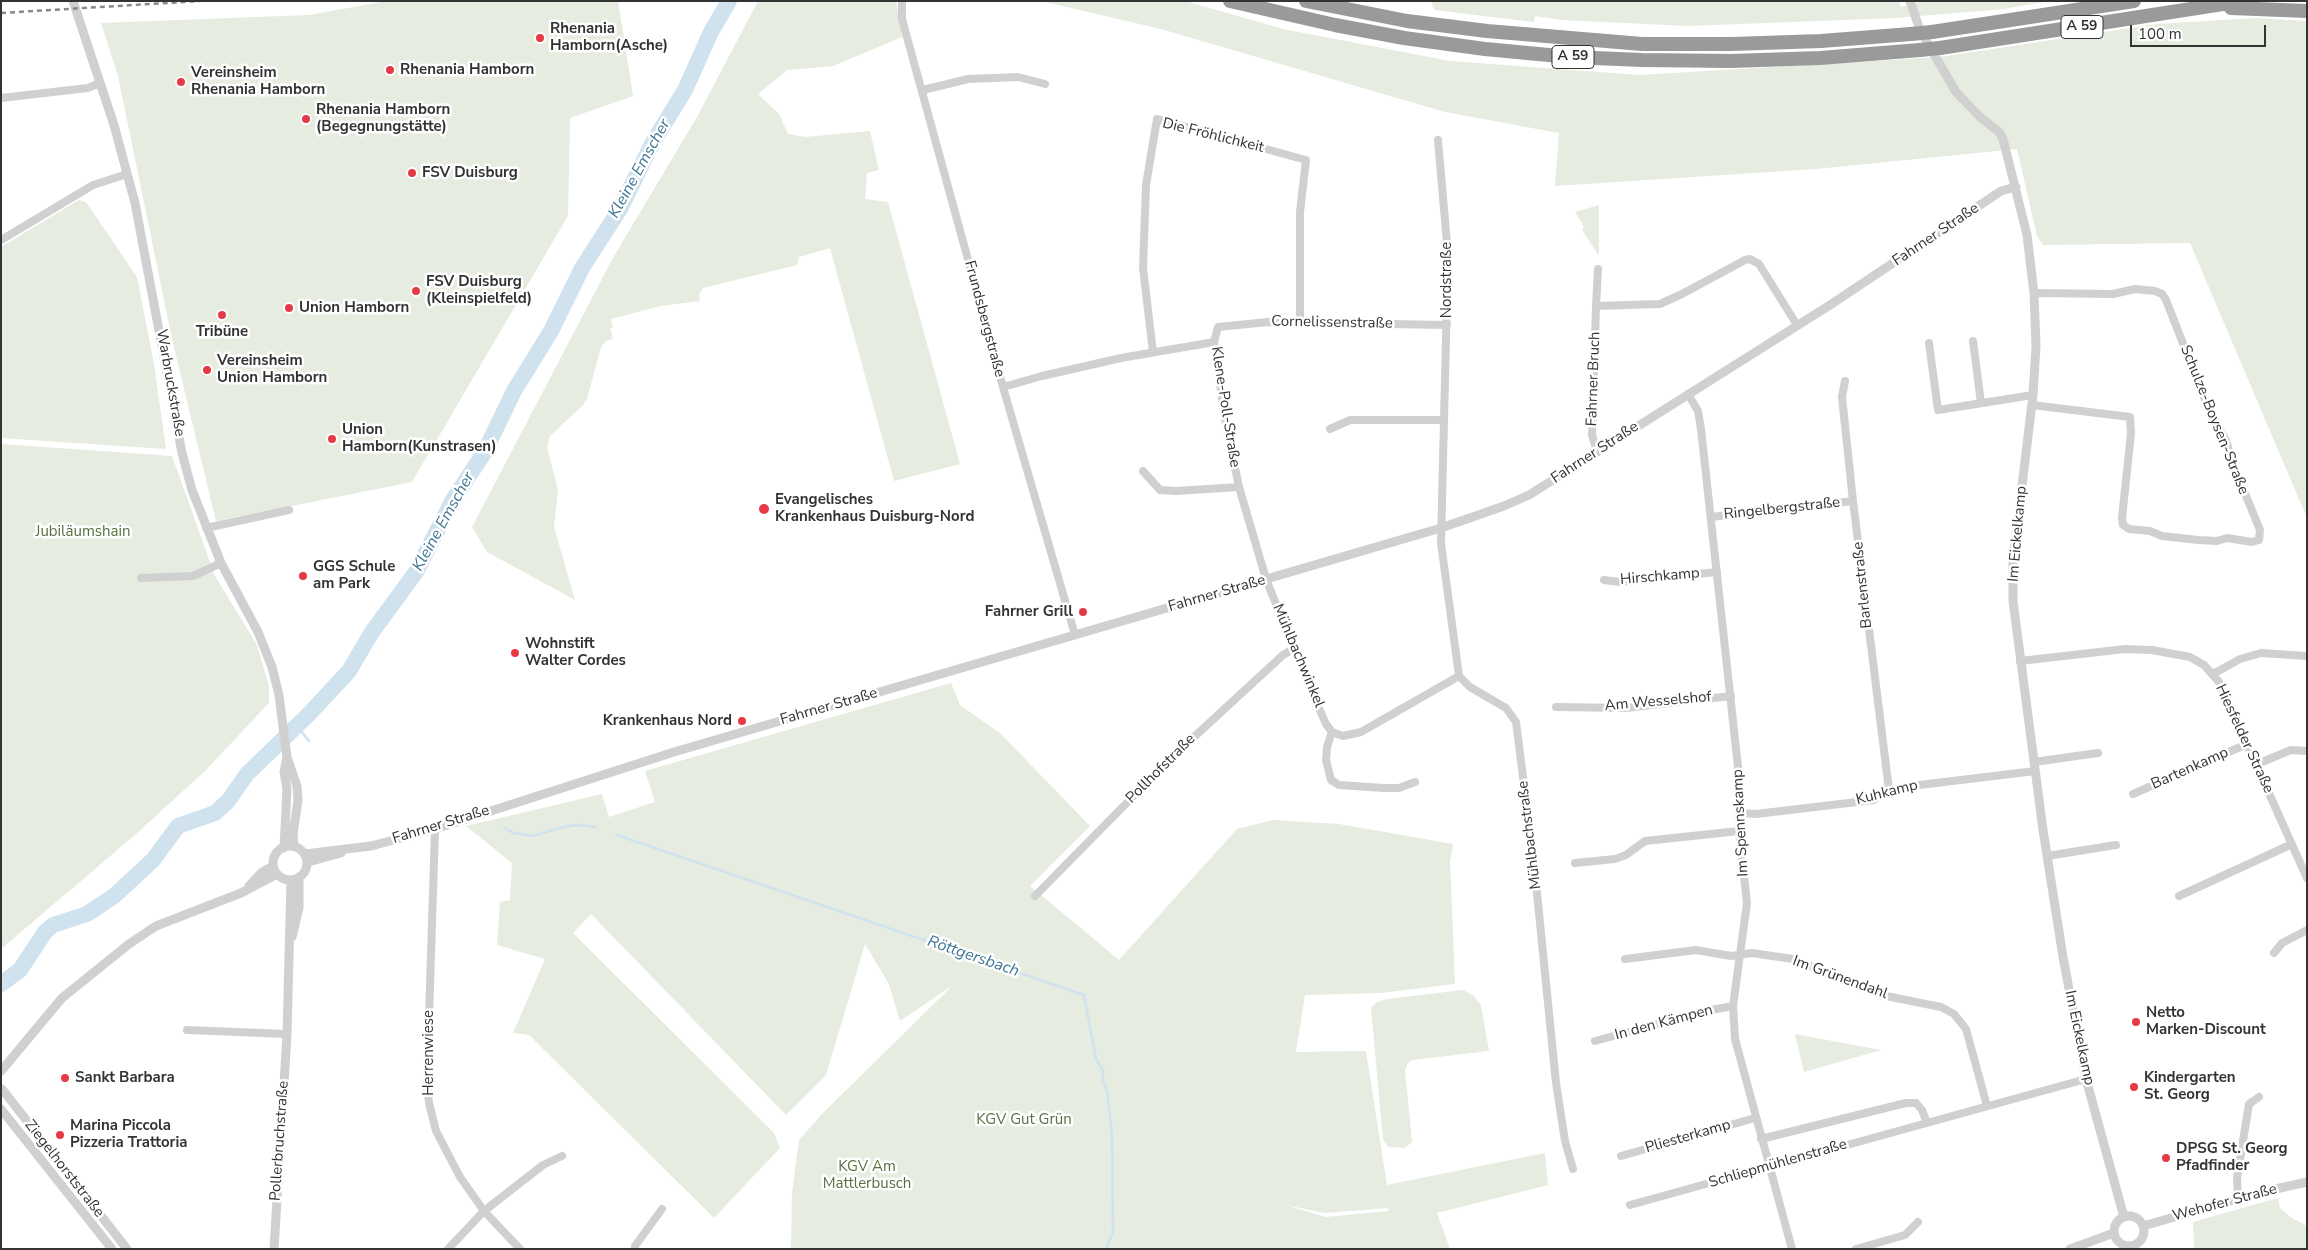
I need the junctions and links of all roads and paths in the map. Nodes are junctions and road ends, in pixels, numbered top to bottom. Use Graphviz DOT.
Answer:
graph roads {
  1 [pos="73,1"];
  2 [pos="902,1"];
  3 [pos="1230,1"];
  4 [pos="1306,1"];
  5 [pos="1910,1"];
  6 [pos="2078,1"];
  7 [pos="2134,1"];
  8 [pos="2242,1"];
  9 [pos="2203,7"];
  10 [pos="2307,11"];
  11 [pos="1980,25"];
  12 [pos="100,83"];
  13 [pos="1045,84"];
  14 [pos="923,90"];
  15 [pos="1,98"];
  16 [pos="1438,140"];
  17 [pos="127,174"];
  18 [pos="2016,187"];
  19 [pos="1,240"];
  20 [pos="1598,269"];
  21 [pos="2034,293"];
  22 [pos="1596,306"];
  23 [pos="1300,322"];
  24 [pos="1448,325"];
  25 [pos="1797,325"];
  26 [pos="1218,327"];
  27 [pos="1972,341"];
  28 [pos="1214,342"];
  29 [pos="1929,344"];
  30 [pos="1153,352"];
  31 [pos="1845,380"];
  32 [pos="1003,387"];
  33 [pos="1688,394"];
  34 [pos="2033,395"];
  35 [pos="1982,403"];
  36 [pos="2032,405"];
  37 [pos="1444,420"];
  38 [pos="1330,429"];
  39 [pos="1597,451"];
  40 [pos="1143,472"];
  41 [pos="1239,487"];
  42 [pos="1853,501"];
  43 [pos="289,510"];
  44 [pos="1711,517"];
  45 [pos="206,528"];
  46 [pos="1441,528"];
  47 [pos="221,563"];
  48 [pos="1717,572"];
  49 [pos="141,578"];
  50 [pos="1266,580"];
  51 [pos="1604,580"];
  52 [pos="1075,635"];
  53 [pos="1293,649"];
  54 [pos="2307,656"];
  55 [pos="2020,660"];
  56 [pos="2213,674"];
  57 [pos="1459,676"];
  58 [pos="1731,696"];
  59 [pos="1556,707"];
  60 [pos="1332,732"];
  61 [pos="2247,744"];
  62 [pos="2307,751"];
  63 [pos="2098,753"];
  64 [pos="287,757"];
  65 [pos="2256,764"];
  66 [pos="2034,767"];
  67 [pos="1415,782"];
  68 [pos="1889,790"];
  69 [pos="2133,794"];
  70 [pos="1740,812"];
  71 [pos="434,829"];
  72 [pos="1739,831"];
  73 [pos="2292,844"];
  74 [pos="2116,845"];
  75 [pos="294,846"];
  76 [pos="284,848"];
  77 [pos="2047,856"];
  78 [pos="307,858"];
  79 [pos="2303,860"];
  80 [pos="1575,863"];
  81 [pos="275,870"];
  82 [pos="2307,878"];
  83 [pos="295,879"];
  84 [pos="1034,896"];
  85 [pos="2179,896"];
  86 [pos="2307,930"];
  87 [pos="2274,952"];
  88 [pos="1741,953"];
  89 [pos="1625,959"];
  90 [pos="1733,1006"];
  91 [pos="188,1030"];
  92 [pos="287,1034"];
  93 [pos="1595,1041"];
  94 [pos="1,1072"];
  95 [pos="2086,1079"];
  96 [pos="2,1089"];
  97 [pos="2259,1097"];
  98 [pos="1987,1106"];
  99 [pos="1,1108"];
  100 [pos="1755,1118"];
  101 [pos="1927,1122"];
  102 [pos="1761,1140"];
  103 [pos="562,1156"];
  104 [pos="1621,1156"];
  105 [pos="1770,1167"];
  106 [pos="1573,1169"];
  107 [pos="2307,1182"];
  108 [pos="2238,1199"];
  109 [pos="1630,1205"];
  110 [pos="662,1209"];
  111 [pos="484,1211"];
  112 [pos="2124,1217"];
  113 [pos="1918,1222"];
  114 [pos="2143,1226"];
  115 [pos="2114,1233"];
  116 [pos="2131,1247"];
  117 [pos="112,1249"];
  118 [pos="127,1249"];
  119 [pos="274,1249"];
  120 [pos="448,1249"];
  121 [pos="520,1249"];
  122 [pos="635,1249"];
  123 [pos="1792,1249"];
  124 [pos="1856,1249"];
  125 [pos="2070,1249"];
  1 -- 12 [label="street, Warbruckstraße"];
  2 -- 14 [label="street, Frundsbergstraße"];
  3 -- 9 [label="highway, A 59, bridge"];
  4 -- 11 [label="highway, A 59, bridge"];
  5 -- 18 [label="street, Im Eickelkamp"];
  6 -- 11 [label="highway"];
  7 -- 11 [label="highway, A 59"];
  8 -- 9 [label="highway, A 59"];
  9 -- 10 [label="highway"];
  12 -- 15 [label="street"];
  12 -- 17 [label="street, Warbruckstraße"];
  13 -- 14 [label="street"];
  14 -- 32 [label="street, Frundsbergstraße"];
  16 -- 24 [label="street, Nordstraße"];
  17 -- 19 [label="street"];
  17 -- 45 [label="street, Warbruckstraße"];
  18 -- 21 [label="street, Im Eickelkamp"];
  18 -- 25 [label="street, Fahrner Straße"];
  20 -- 22 [label="street, Fahrner Bruch"];
  21 -- 34 [label="street, Im Eickelkamp"];
  21 -- 36 [label="street, Schulze-Boysen-Straße"];
  22 -- 25 [label="street"];
  22 -- 39 [label="street, Fahrner Bruch"];
  23 -- 24 [label="street, Cornelissenstraße"];
  23 -- 26 [label="street, Cornelissenstraße"];
  23 -- 30 [label="street, Die Fröhlichkeit"];
  24 -- 37 [label="street, Nordstraße"];
  25 -- 33 [label="street, Fahrner Straße"];
  26 -- 28 [label="street, Klene-Poll-Straße"];
  27 -- 35 [label="street"];
  28 -- 30 [label="street"];
  28 -- 41 [label="street, Klene-Poll-Straße"];
  29 -- 35 [label="street"];
  30 -- 32 [label="street"];
  31 -- 42 [label="street, Barlenstraße"];
  32 -- 52 [label="street, Frundsbergstraße"];
  33 -- 39 [label="street, Fahrner Straße"];
  33 -- 44 [label="street, Im Spennskamp"];
  34 -- 35 [label="street"];
  34 -- 36 [label="street, Im Eickelkamp"];
  36 -- 55 [label="street, Im Eickelkamp"];
  37 -- 38 [label="street"];
  37 -- 46 [label="street, Nordstraße"];
  39 -- 46 [label="street, Fahrner Straße"];
  40 -- 41 [label="street, Klene-Poll-Straße"];
  41 -- 50 [label="street, Klene-Poll-Straße"];
  42 -- 44 [label="street, Ringelbergstraße"];
  42 -- 68 [label="street, Barlenstraße"];
  43 -- 45 [label="street"];
  44 -- 48 [label="street, Im Spennskamp"];
  45 -- 47 [label="street, Warbruckstraße"];
  46 -- 50 [label="street, Fahrner Straße"];
  46 -- 57 [label="street"];
  47 -- 49 [label="street"];
  47 -- 64 [label="street, Warbruckstraße"];
  48 -- 51 [label="street, Hirschkamp"];
  48 -- 58 [label="street, Im Spennskamp"];
  50 -- 52 [label="street, Fahrner Straße"];
  50 -- 53 [label="street, Mühlbachwinkel"];
  52 -- 71 [label="street, Fahrner Straße"];
  53 -- 60 [label="street, Mühlbachwinkel"];
  53 -- 84 [label="street, Pollhofstraße"];
  54 -- 56 [label="street"];
  55 -- 56 [label="street, Hiesfelder Straße"];
  55 -- 66 [label="street, Im Eickelkamp"];
  56 -- 61 [label="street, Hiesfelder Straße"];
  57 -- 60 [label="street"];
  57 -- 106 [label="street, Mühlbachstraße"];
  58 -- 59 [label="street, Am Wesselshof"];
  58 -- 70 [label="street, Im Spennskamp"];
  60 -- 67 [label="street"];
  61 -- 65 [label="street, Hiesfelder Straße"];
  61 -- 69 [label="street, Bartenkamp"];
  62 -- 65 [label="street"];
  63 -- 66 [label="street"];
  64 -- 75 [label="street, Warbruckstraße"];
  64 -- 76 [label="street, Warbruckstraße"];
  65 -- 73 [label="street, Hiesfelder Straße"];
  66 -- 68 [label="street, Kuhkamp"];
  66 -- 77 [label="street, Im Eickelkamp"];
  68 -- 70 [label="street, Kuhkamp"];
  70 -- 72 [label="street, Im Spennskamp"];
  71 -- 78 [label="street, Fahrner Straße"];
  71 -- 111 [label="street, Herrenwiese"];
  72 -- 80 [label="street"];
  72 -- 88 [label="street, Im Spennskamp"];
  73 -- 79 [label="street, Hiesfelder Straße"];
  73 -- 85 [label="street"];
  74 -- 77 [label="street"];
  75 -- 76 [label="street"];
  75 -- 78 [label="street"];
  76 -- 81 [label="street"];
  77 -- 95 [label="street, Im Eickelkamp"];
  78 -- 83 [label="street"];
  79 -- 82 [label="street, Hiesfelder Straße"];
  81 -- 83 [label="street"];
  81 -- 94 [label="street"];
  83 -- 92 [label="street, Pollerbruchstraße"];
  86 -- 87 [label="street"];
  88 -- 89 [label="street, Im Grünendahl"];
  88 -- 90 [label="street, Im Spennskamp"];
  88 -- 98 [label="street, Im Grünendahl"];
  90 -- 93 [label="street, In den Kämpen"];
  90 -- 100 [label="street, Im Spennskamp"];
  91 -- 92 [label="street"];
  92 -- 119 [label="street, Pollerbruchstraße"];
  94 -- 96 [label="street, Ziegelhorststraße"];
  95 -- 98 [label="street, Schliepmühlenstraße"];
  95 -- 112 [label="street, Im Eickelkamp"];
  96 -- 118 [label="street, Ziegelhorststraße"];
  97 -- 108 [label="street"];
  98 -- 101 [label="street, Schliepmühlenstraße"];
  99 -- 117 [label="street, Ziegelhorststraße"];
  100 -- 102 [label="street, Im Spennskamp"];
  100 -- 104 [label="street, Pliesterkamp"];
  101 -- 102 [label="street, Schliepmühlenstraße"];
  101 -- 105 [label="street, Schliepmühlenstraße"];
  102 -- 105 [label="street, Im Spennskamp"];
  103 -- 111 [label="street"];
  105 -- 109 [label="street, Schliepmühlenstraße"];
  105 -- 123 [label="street, Im Spennskamp"];
  107 -- 108 [label="street, Wehofer Straße"];
  108 -- 114 [label="street, Wehofer Straße"];
  110 -- 122 [label="street"];
  111 -- 120 [label="street"];
  111 -- 121 [label="street, Herrenwiese"];
  112 -- 114 [label="street"];
  112 -- 115 [label="street"];
  113 -- 124 [label="street"];
  114 -- 116 [label="street"];
  115 -- 116 [label="street"];
  115 -- 125 [label="street"];
}
